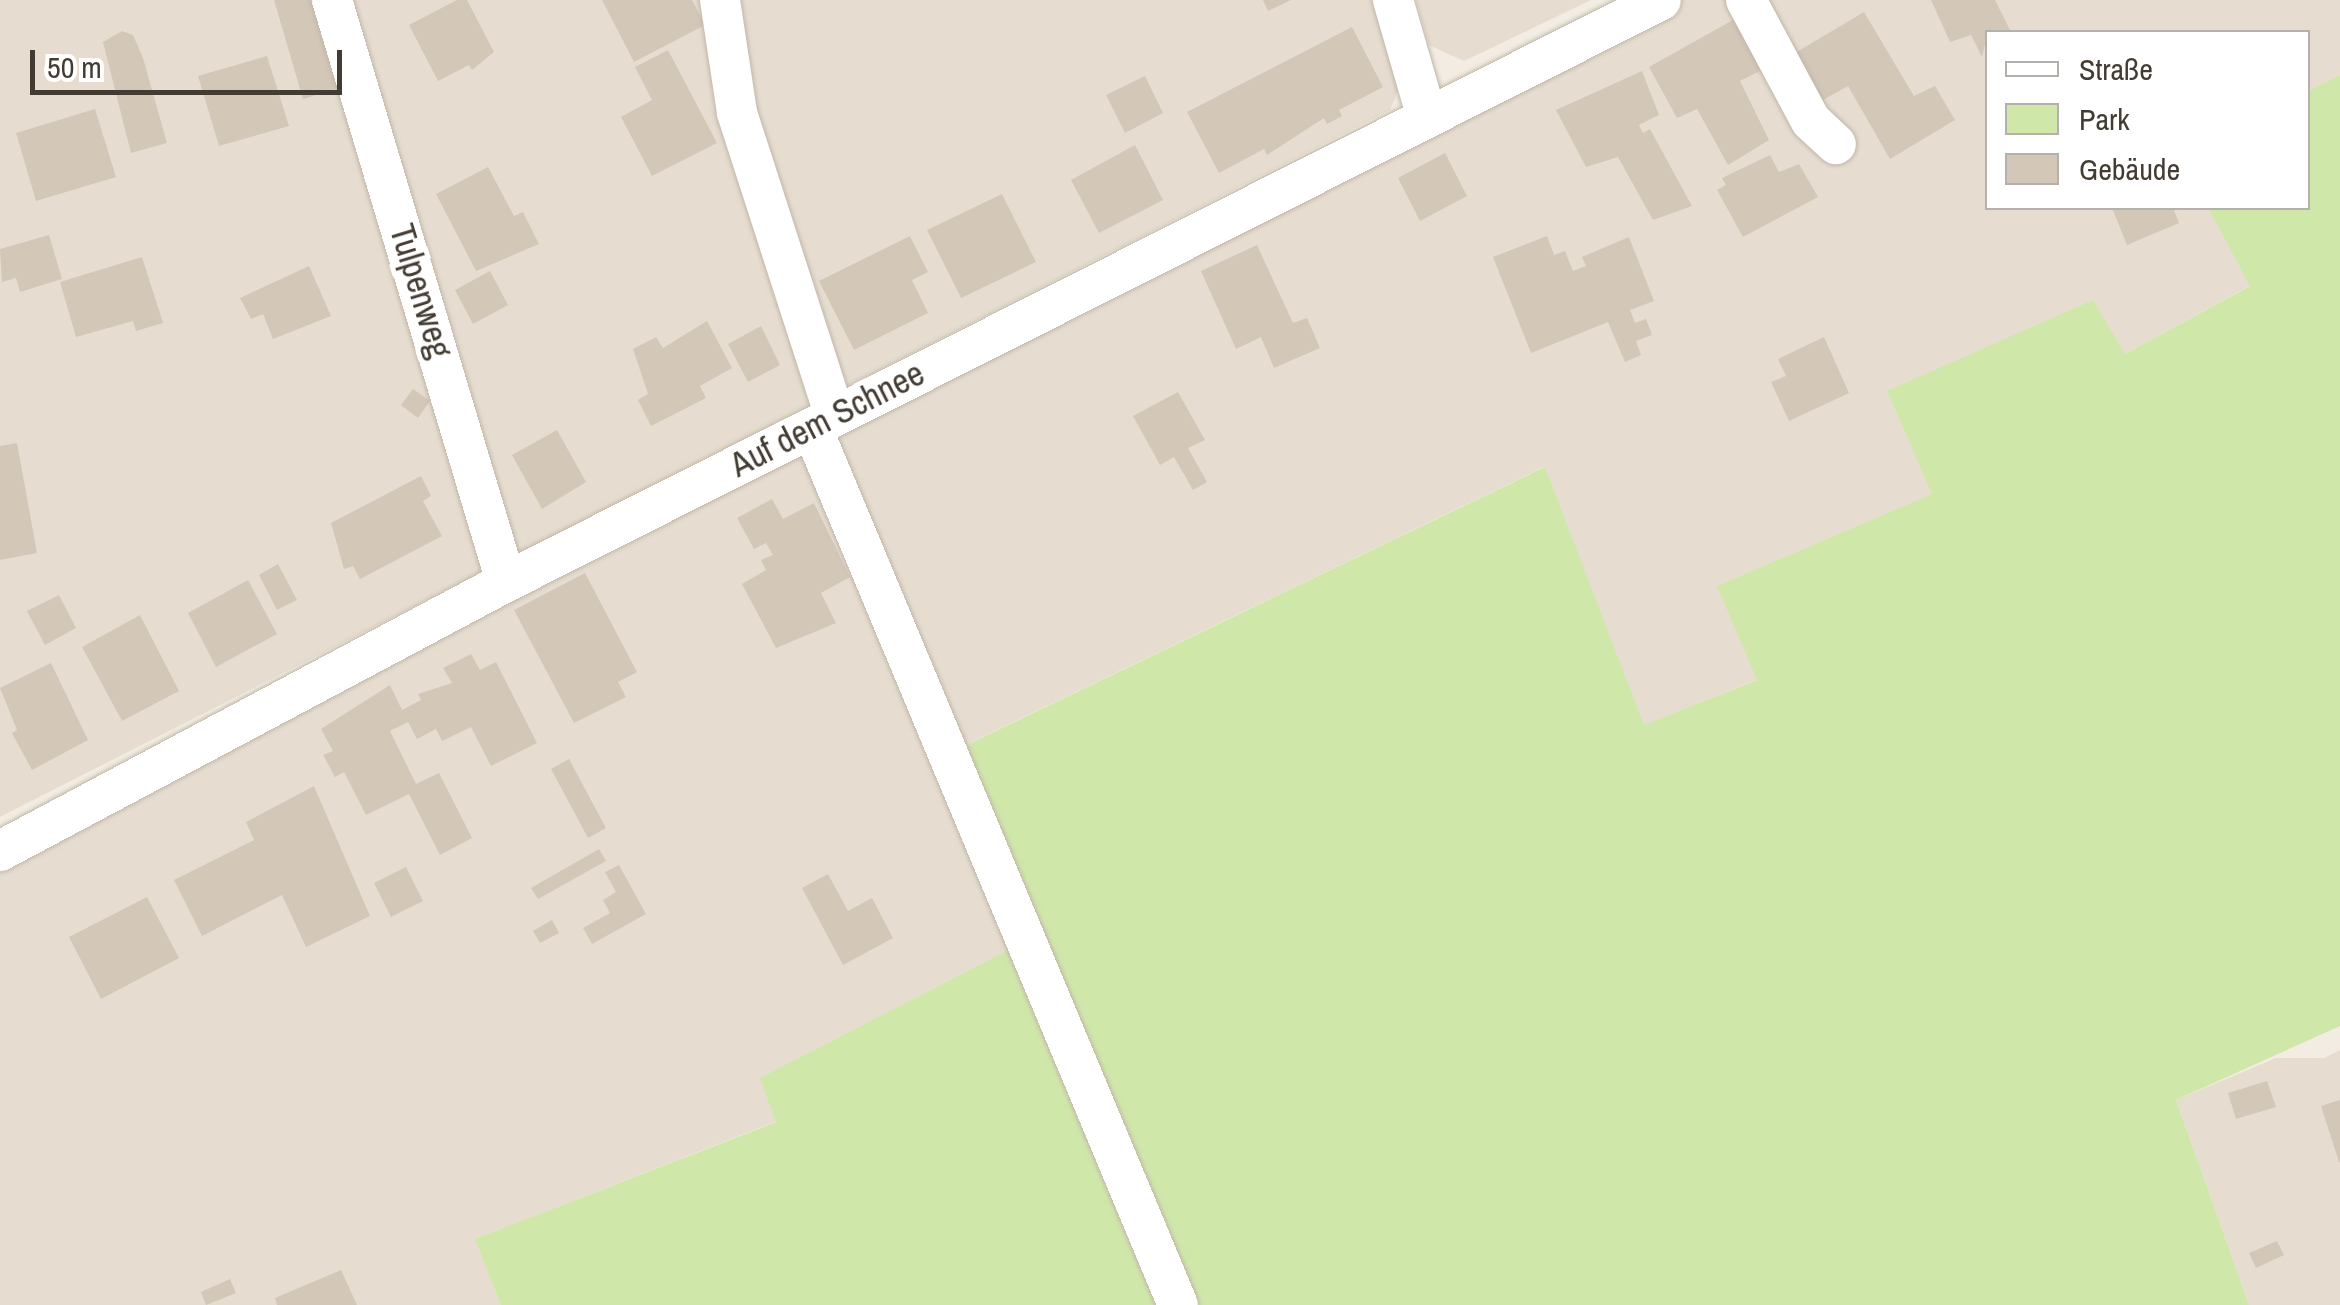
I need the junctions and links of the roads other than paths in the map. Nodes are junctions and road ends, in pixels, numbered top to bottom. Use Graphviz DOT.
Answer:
graph roads {
  1 [pos="332,0"];
  2 [pos="720,0"];
  3 [pos="1393,0"];
  4 [pos="1661,0"];
  5 [pos="1746,0"];
  6 [pos="1426,114"];
  7 [pos="1836,144"];
  8 [pos="824,422"];
  9 [pos="506,582"];
  10 [pos="0,851"];
  11 [pos="1178,1305"];
  1 -- 9 [label="street, Tulpenweg"];
  2 -- 8 [label="street"];
  3 -- 6 [label="street"];
  4 -- 6 [label="street, Auf dem Schnee"];
  5 -- 7 [label="street"];
  6 -- 8 [label="street, Auf dem Schnee"];
  8 -- 9 [label="street, Auf dem Schnee"];
  8 -- 11 [label="street"];
  9 -- 10 [label="street, Auf dem Schnee"];
}
